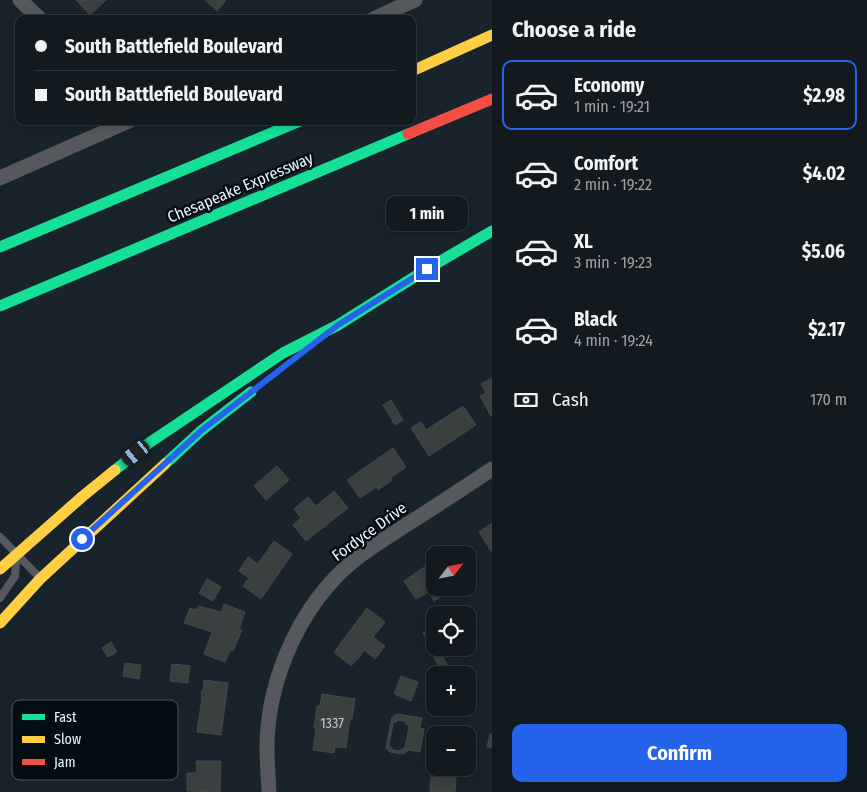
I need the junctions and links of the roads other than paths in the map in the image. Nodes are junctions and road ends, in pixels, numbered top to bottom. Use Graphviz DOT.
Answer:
graph roads {
  1 [pos="20,0"];
  2 [pos="415,0"];
  3 [pos="36,15"];
  4 [pos="381,15"];
  5 [pos="492,36"];
  6 [pos="416,69"];
  7 [pos="492,99"];
  8 [pos="119,125"];
  9 [pos="290,125"];
  10 [pos="0,178"];
  11 [pos="492,230"];
  12 [pos="0,247"];
  13 [pos="0,306"];
  14 [pos="338,325"];
  15 [pos="292,360"];
  16 [pos="262,384"];
  17 [pos="492,469"];
  18 [pos="0,538"];
  19 [pos="16,553"];
  20 [pos="0,569"];
  21 [pos="40,578"];
  22 [pos="0,598"];
  23 [pos="0,623"];
  24 [pos="269,792"];
  1 -- 3 [label="street"];
  2 -- 4 [label="street"];
  5 -- 6 [label="main road"];
  7 -- 13 [label="main road, Chesapeake Expressway"];
  8 -- 10 [label="street"];
  9 -- 12 [label="main road"];
  11 -- 14 [label="main road"];
  14 -- 15 [label="main road"];
  14 -- 19 [label="main road"];
  16 -- 21 [label="main road"];
  17 -- 24 [label="street, Fordyce Drive"];
  18 -- 19 [label="lane"];
  19 -- 20 [label="main road"];
  19 -- 21 [label="lane"];
  19 -- 22 [label="lane"];
  21 -- 23 [label="main road"];
}
